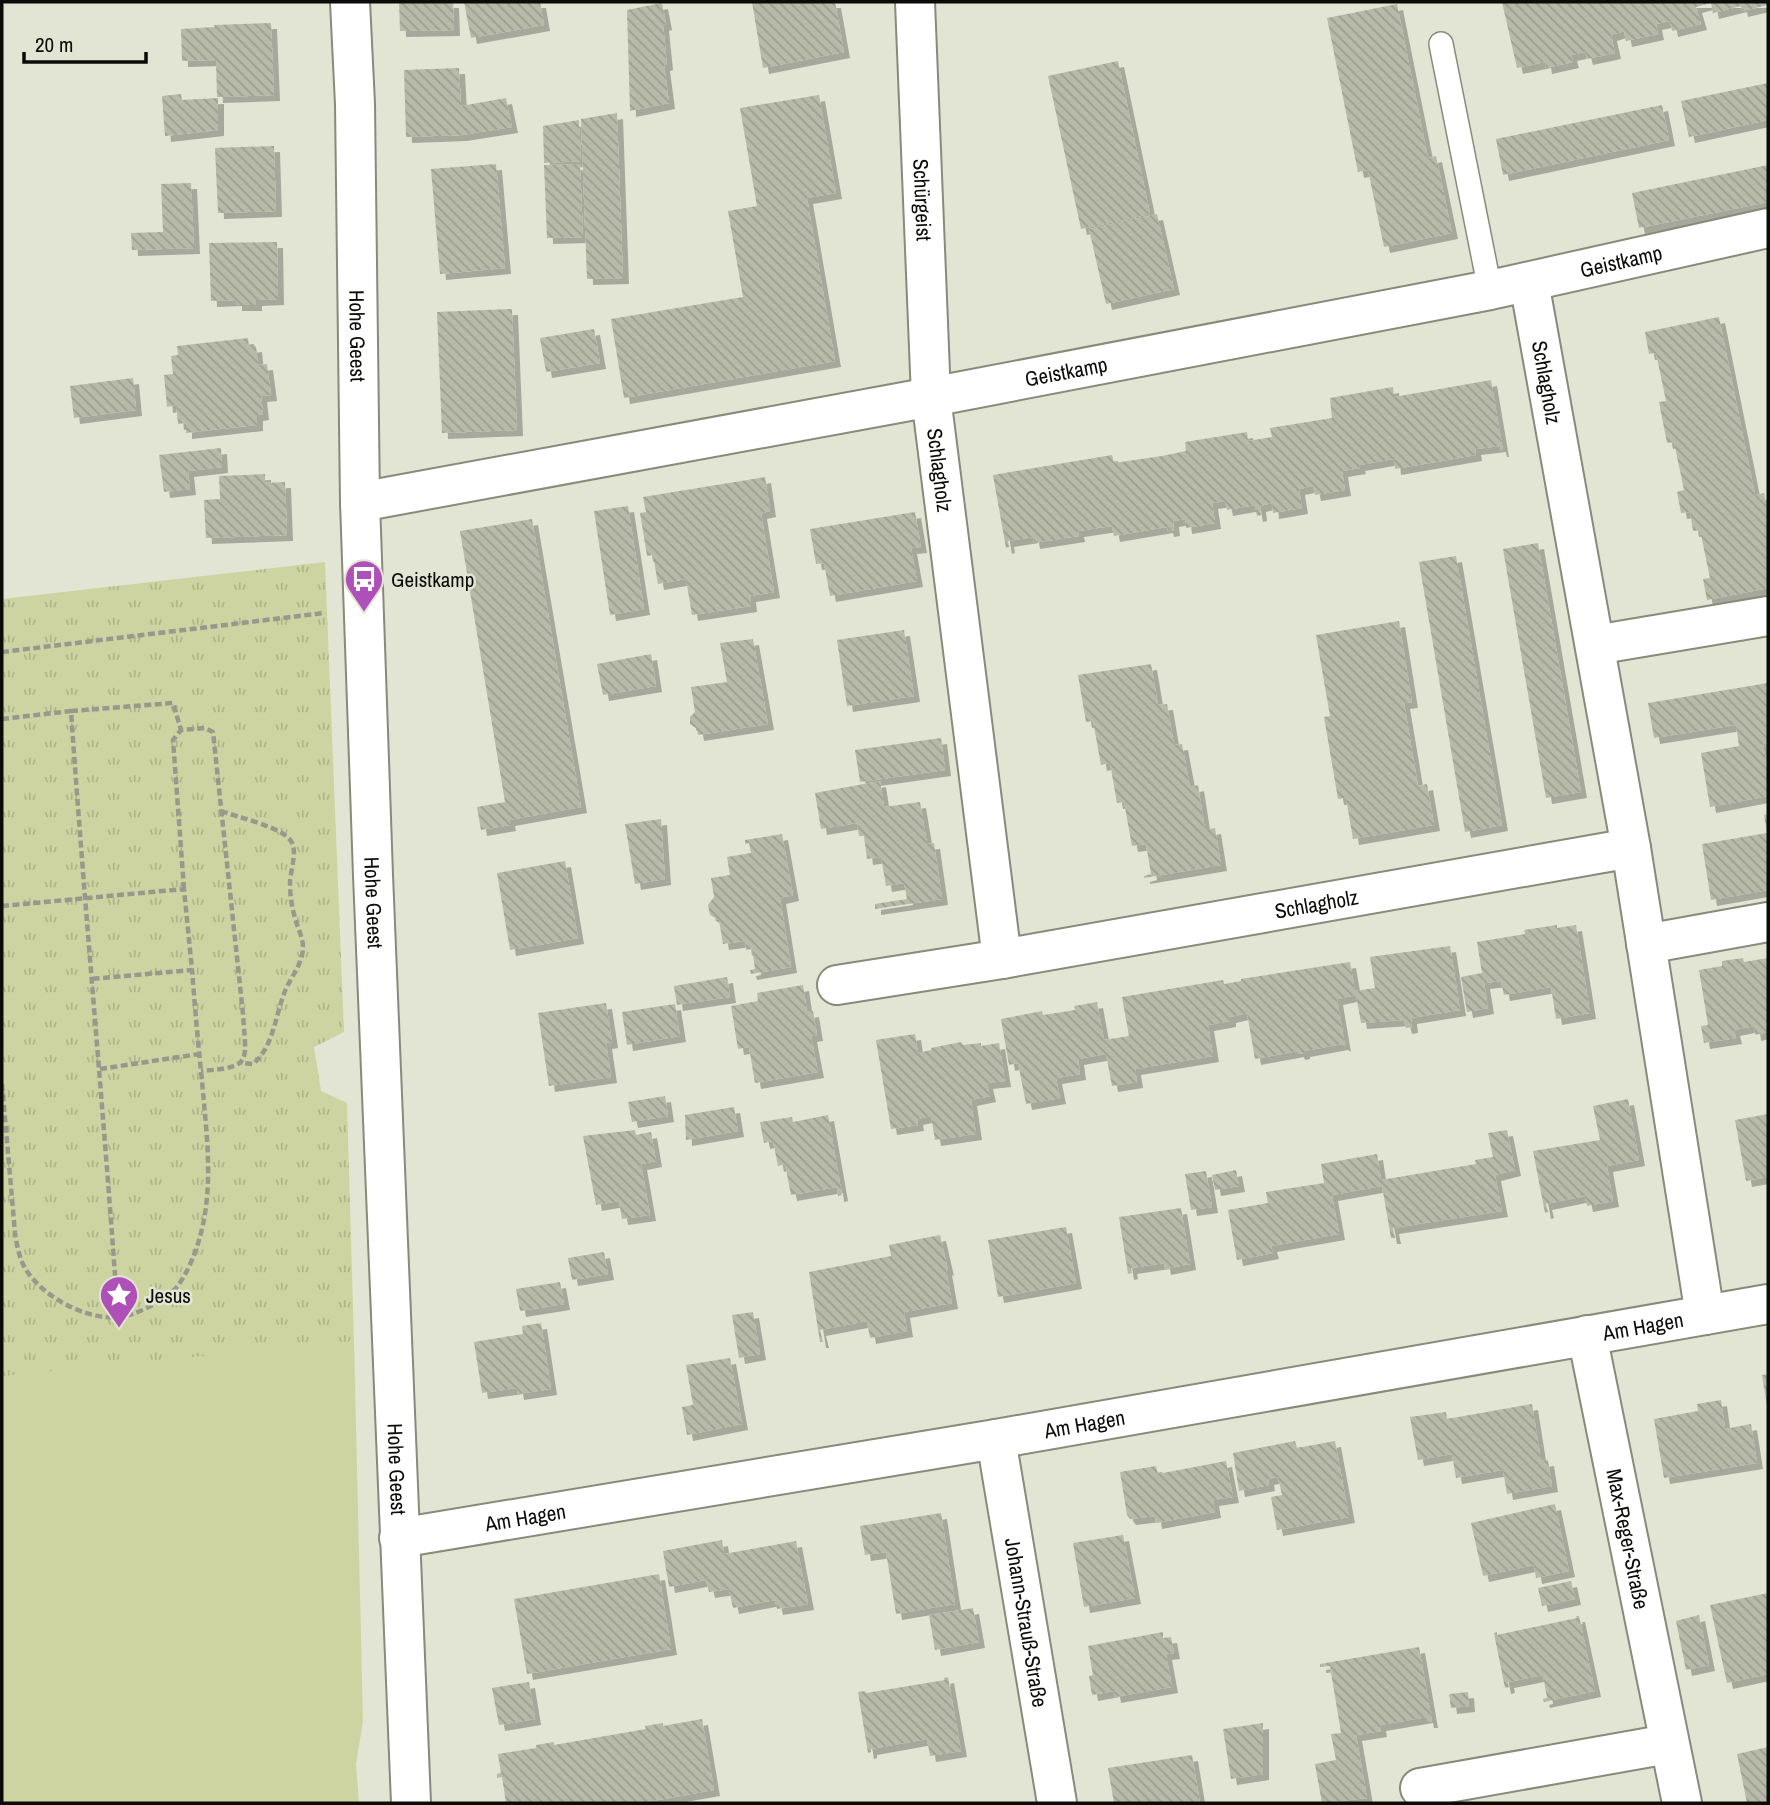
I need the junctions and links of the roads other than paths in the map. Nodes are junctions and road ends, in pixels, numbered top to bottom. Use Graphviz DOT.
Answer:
graph roads {
  1 [pos="350,2"];
  2 [pos="915,2"];
  3 [pos="1441,44"];
  4 [pos="1768,228"];
  5 [pos="1530,282"];
  6 [pos="1490,290"];
  7 [pos="931,397"];
  8 [pos="360,502"];
  9 [pos="1768,616"];
  10 [pos="1595,645"];
  11 [pos="1631,848"];
  12 [pos="1768,922"];
  13 [pos="1646,944"];
  14 [pos="1002,958"];
  15 [pos="837,985"];
  16 [pos="1768,1304"];
  17 [pos="1704,1315"];
  18 [pos="1587,1335"];
  19 [pos="996,1439"];
  20 [pos="399,1538"];
  21 [pos="1668,1744"];
  22 [pos="1420,1788"];
  23 [pos="411,1803"];
  24 [pos="1057,1803"];
  25 [pos="1682,1803"];
  1 -- 8 [label="street, Hohe Geest"];
  2 -- 7 [label="street, Schürgeist"];
  3 -- 6 [label="lane"];
  4 -- 5 [label="street, Geistkamp"];
  5 -- 6 [label="street, Geistkamp"];
  5 -- 10 [label="street, Schlagholz"];
  6 -- 7 [label="street, Geistkamp"];
  7 -- 8 [label="street, Geistkamp"];
  7 -- 14 [label="street, Schlagholz"];
  8 -- 20 [label="street, Hohe Geest"];
  9 -- 10 [label="street"];
  10 -- 11 [label="street, Schlagholz"];
  11 -- 13 [label="street, Schlagholz"];
  11 -- 14 [label="street, Schlagholz"];
  12 -- 13 [label="street"];
  13 -- 17 [label="street, Schlagholz"];
  14 -- 15 [label="street, Schlagholz"];
  16 -- 17 [label="street, Am Hagen"];
  17 -- 18 [label="street, Am Hagen"];
  18 -- 19 [label="street, Am Hagen"];
  18 -- 21 [label="street, Max-Reger-Straße"];
  19 -- 20 [label="street, Am Hagen"];
  19 -- 24 [label="street, Johann-Strauß-Straße"];
  20 -- 23 [label="street, Hohe Geest"];
  21 -- 22 [label="street"];
  21 -- 25 [label="street, Max-Reger-Straße"];
}
